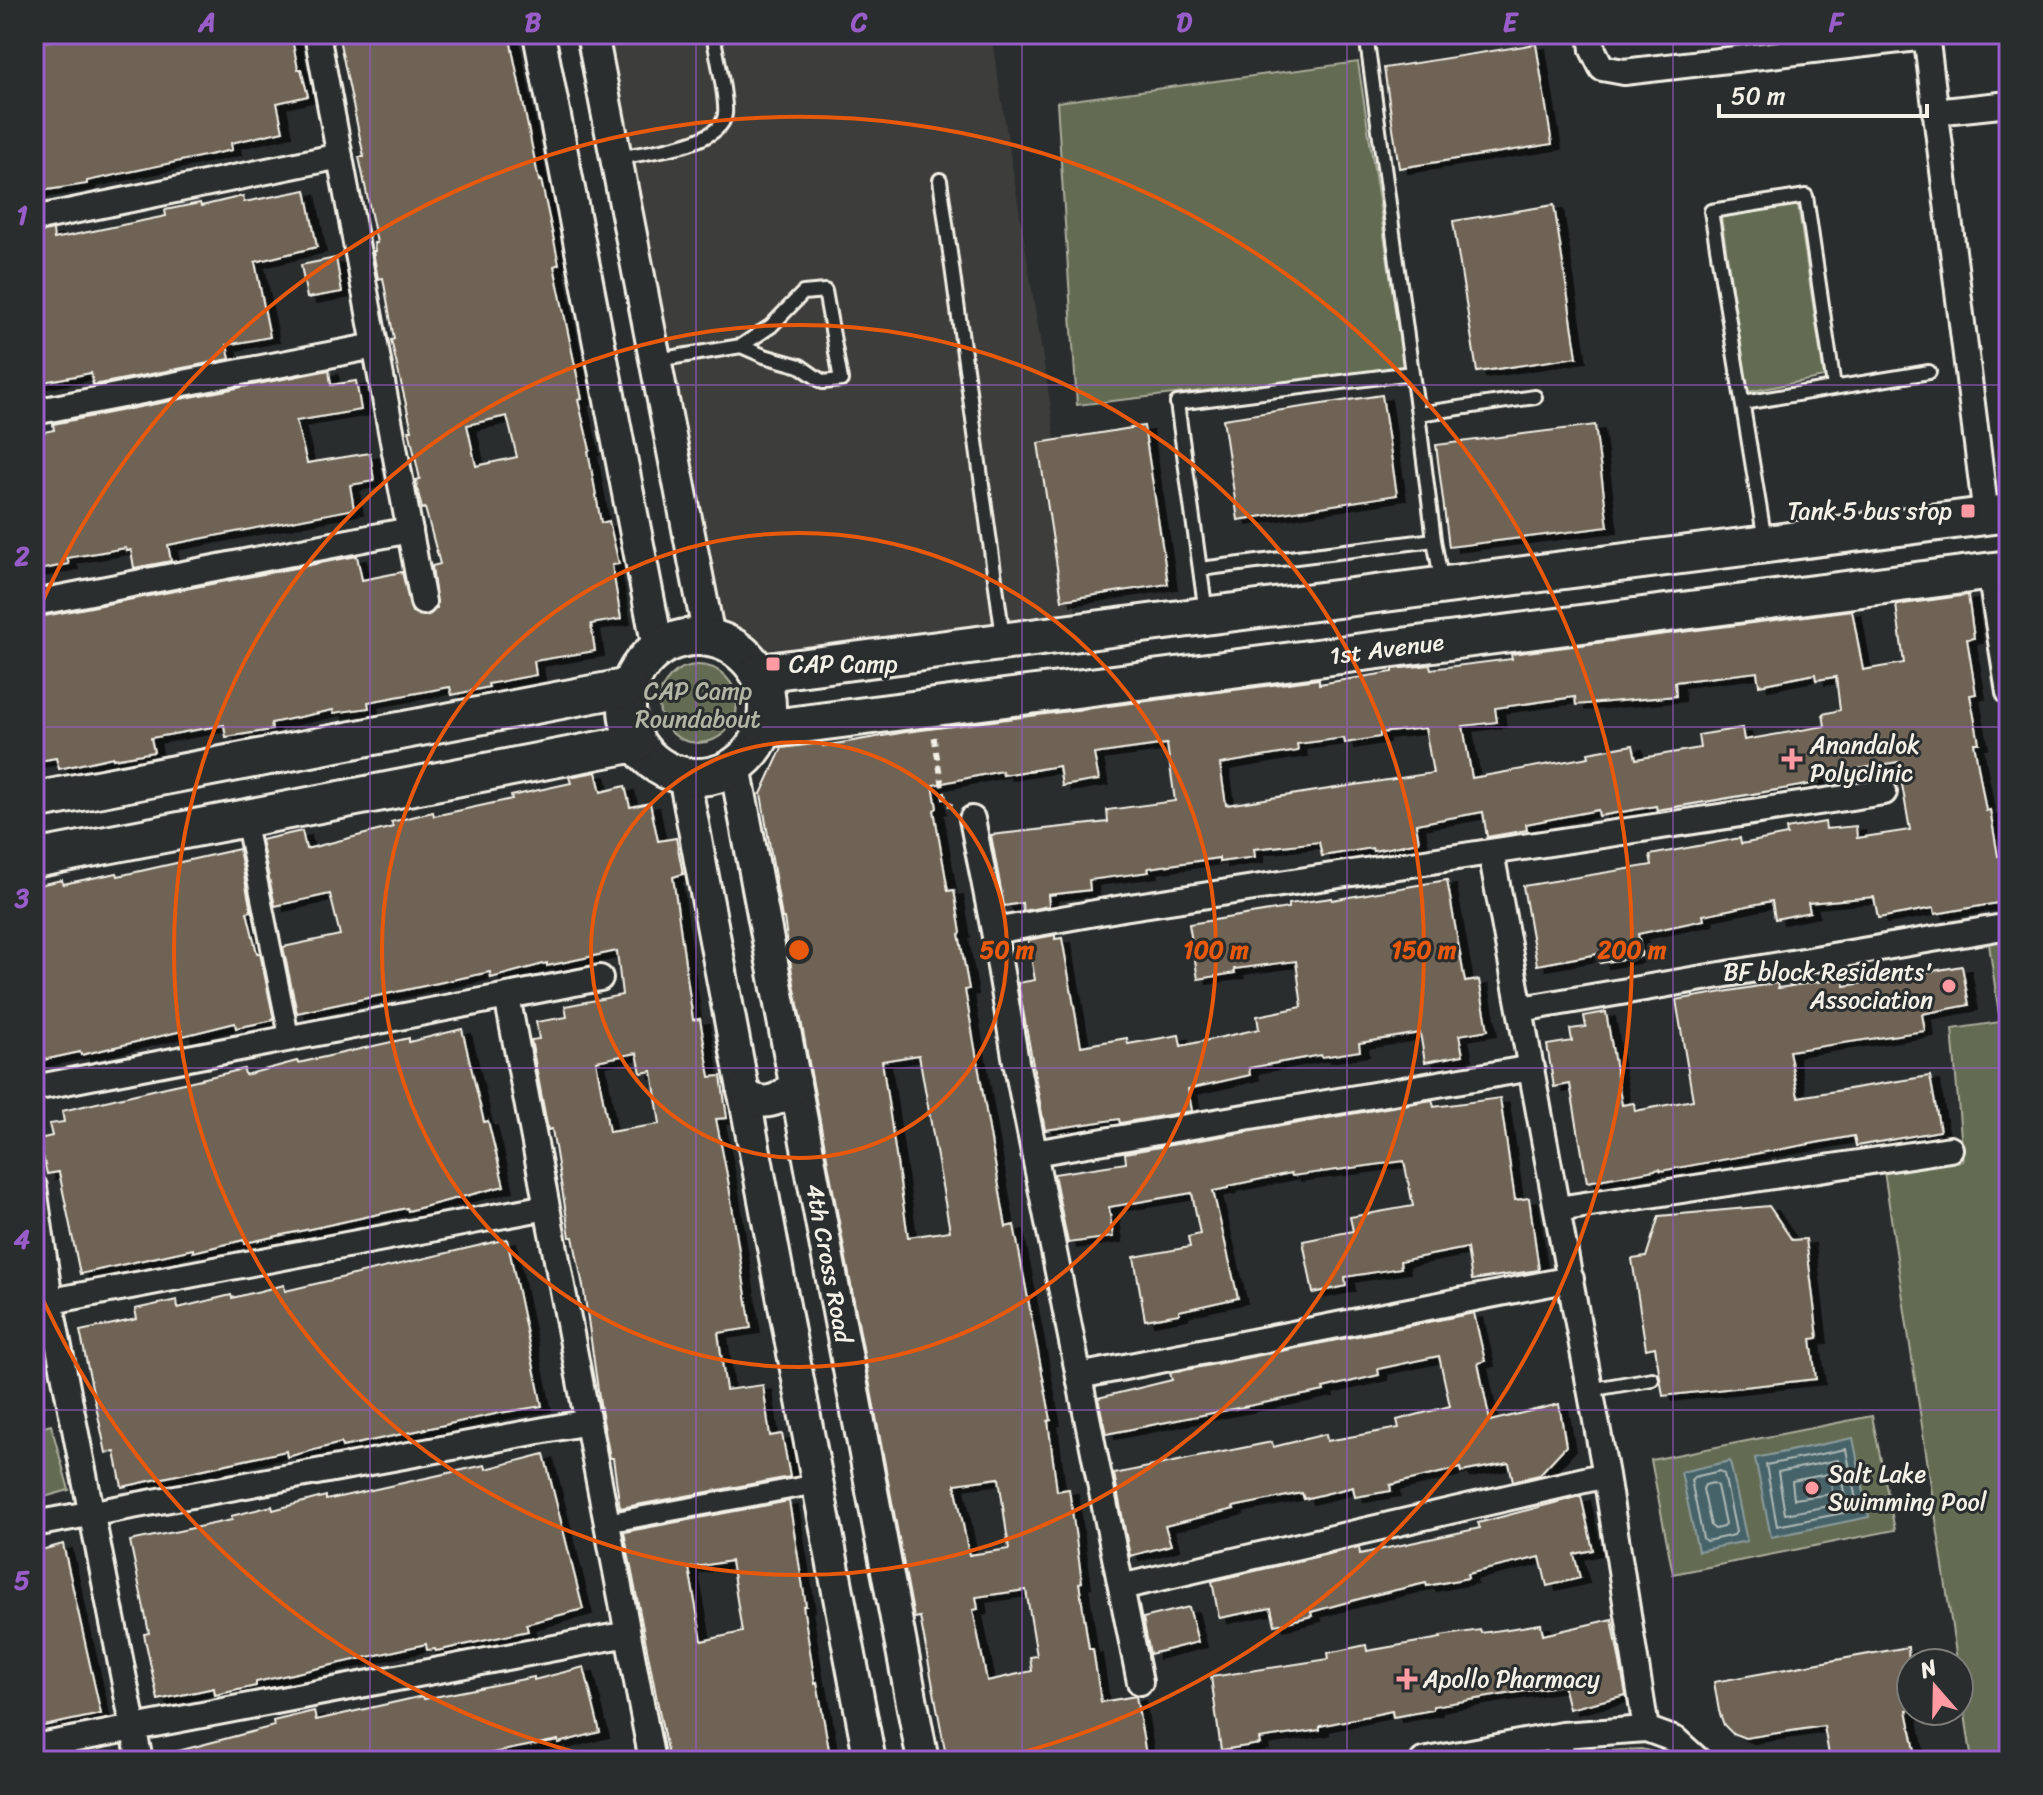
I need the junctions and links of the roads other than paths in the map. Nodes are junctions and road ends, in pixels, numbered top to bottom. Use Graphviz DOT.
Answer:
graph roads {
  1 [pos="317,34"];
  2 [pos="539,34"];
  3 [pos="592,34"];
  4 [pos="713,34"];
  5 [pos="1366,34"];
  6 [pos="1591,34"];
  7 [pos="1926,35"];
  8 [pos="2009,104"];
  9 [pos="1935,112"];
  10 [pos="340,156"];
  11 [pos="616,158"];
  12 [pos="940,180"];
  13 [pos="34,219"];
  14 [pos="375,346"];
  15 [pos="741,346"];
  16 [pos="655,360"];
  17 [pos="1929,372"];
  18 [pos="1412,373"];
  19 [pos="1834,387"];
  20 [pos="1535,397"];
  21 [pos="1743,403"];
  22 [pos="34,412"];
  23 [pos="1418,414"];
  24 [pos="1997,514"];
  25 [pos="410,530"];
  26 [pos="1813,538"];
  27 [pos="1434,540"];
  28 [pos="1766,544"];
  29 [pos="1200,569"];
  30 [pos="2000,570"];
  31 [pos="1443,586"];
  32 [pos="1820,594"];
  33 [pos="423,602"];
  34 [pos="34,603"];
  35 [pos="1206,616"];
  36 [pos="709,637"];
  37 [pos="1004,642"];
  38 [pos="658,648"];
  39 [pos="759,673"];
  40 [pos="629,687"];
  41 [pos="2009,692"];
  42 [pos="764,729"];
  43 [pos="636,743"];
  44 [pos="735,766"];
  45 [pos="684,776"];
  46 [pos="114,786"];
  47 [pos="1884,792"];
  48 [pos="34,801"];
  49 [pos="245,819"];
  50 [pos="972,819"];
  51 [pos="126,842"];
  52 [pos="1491,852"];
  53 [pos="34,859"];
  54 [pos="2009,926"];
  55 [pos="994,931"];
  56 [pos="600,978"];
  57 [pos="507,996"];
  58 [pos="1521,1009"];
  59 [pos="289,1036"];
  60 [pos="788,1048"];
  61 [pos="736,1054"];
  62 [pos="1532,1068"];
  63 [pos="795,1082"];
  64 [pos="34,1088"];
  65 [pos="743,1091"];
  66 [pos="1950,1149"];
  67 [pos="1034,1153"];
  68 [pos="34,1187"];
  69 [pos="547,1207"];
  70 [pos="1558,1209"];
  71 [pos="1571,1279"];
  72 [pos="42,1303"];
  73 [pos="1079,1376"];
  74 [pos="1652,1379"];
  75 [pos="1589,1390"];
  76 [pos="588,1422"];
  77 [pos="1606,1475"];
  78 [pos="817,1484"];
  79 [pos="92,1513"];
  80 [pos="606,1523"];
  81 [pos="34,1524"];
  82 [pos="1121,1587"];
  83 [pos="628,1634"];
  84 [pos="1140,1682"];
  85 [pos="914,1711"];
  86 [pos="862,1718"];
  87 [pos="134,1726"];
  88 [pos="1646,1729"];
  89 [pos="1562,1735"];
  90 [pos="34,1747"];
  91 [pos="917,1756"];
  92 [pos="871,1759"];
  93 [pos="140,1761"];
  94 [pos="652,1761"];
  95 [pos="1423,1761"];
  96 [pos="1558,1761"];
  97 [pos="1699,1761"];
  1 -- 10 [label="street"];
  2 -- 38 [label="street"];
  3 -- 11 [label="street"];
  4 -- 11 [label="lane"];
  5 -- 18 [label="lane"];
  6 -- 7 [label="street"];
  7 -- 9 [label="street"];
  8 -- 9 [label="street"];
  9 -- 24 [label="street"];
  10 -- 13 [label="street"];
  10 -- 14 [label="street"];
  11 -- 16 [label="street"];
  12 -- 37 [label="lane"];
  14 -- 22 [label="street"];
  14 -- 25 [label="street"];
  15 -- 15 [label="lane"];
  15 -- 16 [label="lane"];
  16 -- 36 [label="street"];
  17 -- 19 [label="lane"];
  18 -- 23 [label="lane"];
  18 -- 29 [label="lane"];
  19 -- 21 [label="lane"];
  19 -- 21 [label="lane"];
  20 -- 23 [label="lane"];
  21 -- 28 [label="lane"];
  23 -- 27 [label="lane"];
  24 -- 26 [label="main road"];
  25 -- 33 [label="street"];
  25 -- 34 [label="street"];
  26 -- 28 [label="main road"];
  26 -- 32 [label="main road"];
  27 -- 29 [label="lane"];
  27 -- 31 [label="lane"];
  28 -- 31 [label="main road"];
  29 -- 35 [label="lane"];
  30 -- 32 [label="main road, 1st Avenue"];
  30 -- 41 [label="street"];
  31 -- 35 [label="main road"];
  32 -- 42 [label="main road, 1st Avenue"];
  35 -- 37 [label="main road"];
  36 -- 38 [label="main road"];
  36 -- 39 [label="main road"];
  37 -- 39 [label="main road"];
  38 -- 40 [label="main road"];
  39 -- 42 [label="main road"];
  40 -- 43 [label="main road"];
  40 -- 46 [label="main road"];
  42 -- 44 [label="main road"];
  43 -- 45 [label="main road"];
  43 -- 49 [label="main road"];
  44 -- 45 [label="main road"];
  44 -- 60 [label="street, 4th Cross Road"];
  45 -- 61 [label="street"];
  46 -- 48 [label="main road"];
  46 -- 51 [label="main road"];
  47 -- 52 [label="street"];
  49 -- 51 [label="main road"];
  49 -- 59 [label="street"];
  50 -- 55 [label="street"];
  51 -- 53 [label="main road"];
  52 -- 55 [label="street"];
  52 -- 58 [label="street"];
  54 -- 58 [label="street"];
  55 -- 67 [label="street"];
  56 -- 57 [label="street"];
  57 -- 59 [label="street"];
  57 -- 69 [label="street"];
  58 -- 62 [label="street"];
  59 -- 64 [label="street"];
  60 -- 61 [label="street"];
  60 -- 63 [label="street, 4th Cross Road"];
  61 -- 65 [label="street"];
  62 -- 67 [label="street"];
  62 -- 70 [label="street"];
  63 -- 65 [label="street"];
  63 -- 85 [label="street, 4th Cross Road"];
  65 -- 78 [label="street"];
  66 -- 70 [label="street"];
  67 -- 73 [label="street"];
  68 -- 72 [label="street"];
  69 -- 72 [label="street"];
  69 -- 76 [label="street"];
  70 -- 71 [label="street"];
  71 -- 73 [label="street"];
  71 -- 75 [label="street"];
  72 -- 79 [label="street"];
  73 -- 82 [label="street"];
  74 -- 75 [label="lane"];
  75 -- 77 [label="street"];
  76 -- 79 [label="street"];
  76 -- 80 [label="street"];
  77 -- 82 [label="street"];
  77 -- 88 [label="street"];
  78 -- 80 [label="street"];
  78 -- 86 [label="street"];
  79 -- 81 [label="street"];
  79 -- 87 [label="street"];
  80 -- 83 [label="street"];
  82 -- 84 [label="street"];
  83 -- 87 [label="street"];
  83 -- 94 [label="street"];
  85 -- 86 [label="street"];
  85 -- 91 [label="street, 4th Cross Road"];
  86 -- 92 [label="street"];
  87 -- 90 [label="street"];
  87 -- 93 [label="street"];
  88 -- 89 [label="street"];
  88 -- 97 [label="street"];
  89 -- 95 [label="street"];
  89 -- 96 [label="street"];
}
